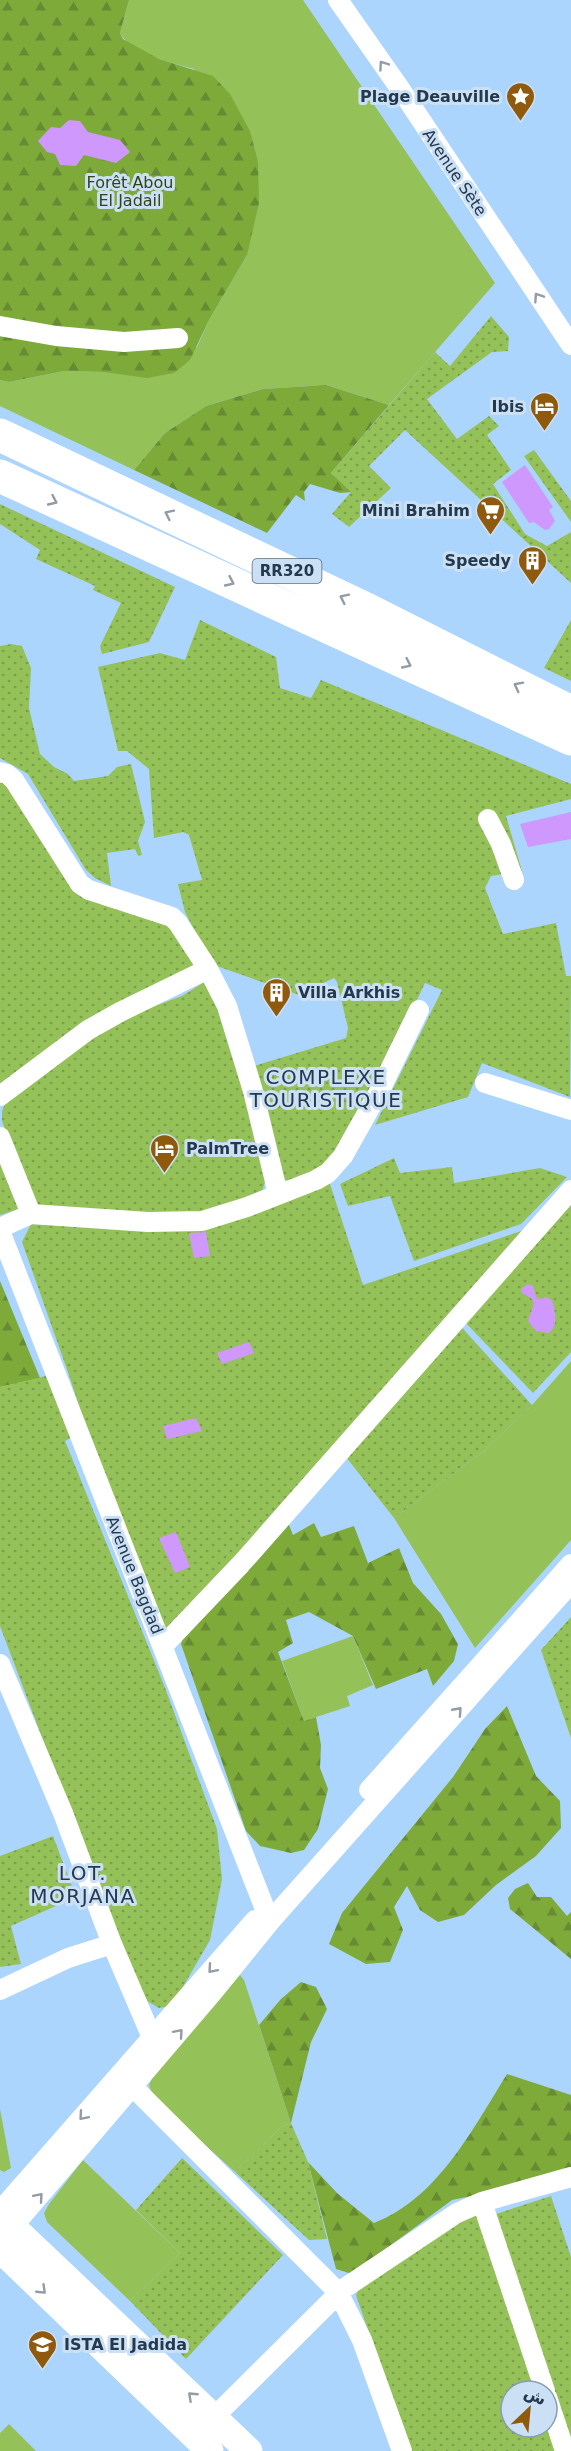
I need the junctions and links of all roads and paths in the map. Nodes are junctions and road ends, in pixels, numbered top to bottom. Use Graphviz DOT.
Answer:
graph roads {
  1 [pos="338,0"];
  2 [pos="0,326"];
  3 [pos="178,338"];
  4 [pos="571,345"];
  5 [pos="0,435"];
  6 [pos="0,476"];
  7 [pos="571,711"];
  8 [pos="571,739"];
  9 [pos="0,772"];
  10 [pos="488,819"];
  11 [pos="514,879"];
  12 [pos="208,969"];
  13 [pos="418,1010"];
  14 [pos="485,1083"];
  15 [pos="0,1096"];
  16 [pos="571,1110"];
  17 [pos="0,1137"];
  18 [pos="571,1190"];
  19 [pos="278,1194"];
  20 [pos="31,1214"];
  21 [pos="0,1229"];
  22 [pos="571,1564"];
  23 [pos="571,1583"];
  24 [pos="163,1646"];
  25 [pos="0,1664"];
  26 [pos="269,1913"];
  27 [pos="112,1944"];
  28 [pos="0,1990"];
  29 [pos="155,2047"];
  30 [pos="127,2080"];
  31 [pos="571,2177"];
  32 [pos="482,2202"];
  33 [pos="3,2229"];
  34 [pos="338,2292"];
  35 [pos="541,2379"];
  36 [pos="214,2417"];
  37 [pos="559,2433"];
  38 [pos="210,2451"];
  39 [pos="249,2451"];
  40 [pos="402,2451"];
  41 [pos="565,2451"];
  4 -- 1 [label="street, Avenue Sète, one-way"];
  2 -- 3 [label="street"];
  7 -- 5 [label="highway, RR320, one-way"];
  6 -- 8 [label="highway, RR320, one-way"];
  9 -- 12 [label="street"];
  10 -- 11 [label="street"];
  12 -- 15 [label="street"];
  12 -- 19 [label="street"];
  13 -- 19 [label="street"];
  14 -- 16 [label="street"];
  17 -- 20 [label="street"];
  18 -- 24 [label="street"];
  19 -- 20 [label="street"];
  20 -- 21 [label="street"];
  21 -- 24 [label="street, Avenue Bagdad"];
  22 -- 26 [label="street"];
  26 -- 23 [label="street, one-way"];
  24 -- 26 [label="street, Avenue Bagdad"];
  25 -- 27 [label="street"];
  26 -- 29 [label="street"];
  27 -- 28 [label="street"];
  27 -- 29 [label="street"];
  29 -- 30 [label="street"];
  30 -- 33 [label="street"];
  30 -- 34 [label="street"];
  31 -- 32 [label="street"];
  32 -- 34 [label="street"];
  32 -- 35 [label="street"];
  36 -- 33 [label="street, one-way"];
  33 -- 38 [label="street, one-way"];
  34 -- 36 [label="street"];
  34 -- 40 [label="street"];
  36 -- 39 [label="street"];
  37 -- 41 [label="street"];
}
